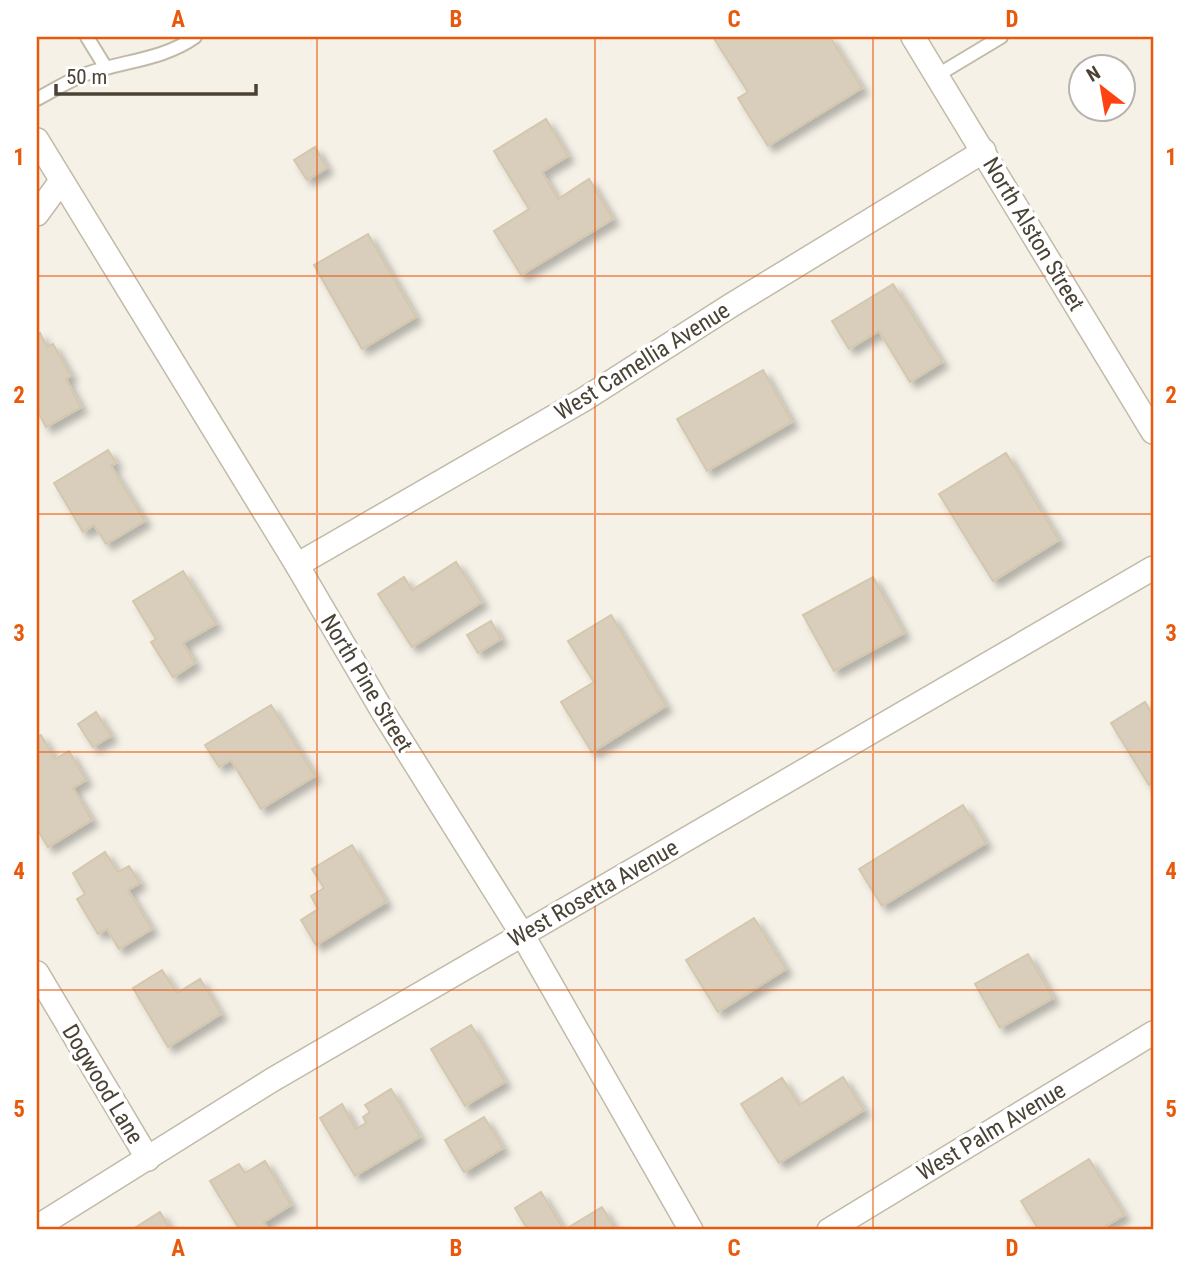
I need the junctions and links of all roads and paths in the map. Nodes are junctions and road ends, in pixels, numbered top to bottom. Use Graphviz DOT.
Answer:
graph roads {
  1 [pos="87,37"];
  2 [pos="195,37"];
  3 [pos="913,37"];
  4 [pos="995,38"];
  5 [pos="106,68"];
  6 [pos="936,76"];
  7 [pos="37,99"];
  8 [pos="37,140"];
  9 [pos="984,151"];
  10 [pos="61,181"];
  11 [pos="37,187"];
  12 [pos="37,214"];
  13 [pos="1153,432"];
  14 [pos="297,565"];
  15 [pos="1153,568"];
  16 [pos="522,934"];
  17 [pos="37,974"];
  18 [pos="1153,1033"];
  19 [pos="148,1158"];
  20 [pos="37,1227"];
  21 [pos="691,1230"];
  22 [pos="829,1230"];
  1 -- 5 [label="lane"];
  2 -- 5 [label="lane"];
  3 -- 6 [label="street, North Alston Street"];
  4 -- 6 [label="lane"];
  5 -- 7 [label="lane"];
  6 -- 9 [label="street, North Alston Street"];
  8 -- 10 [label="street, North Pine Street"];
  9 -- 13 [label="street, North Alston Street"];
  9 -- 14 [label="street, West Camellia Avenue"];
  10 -- 11 [label="street"];
  10 -- 12 [label="street"];
  10 -- 14 [label="street, North Pine Street"];
  14 -- 16 [label="street, North Pine Street"];
  15 -- 16 [label="street, West Rosetta Avenue"];
  16 -- 19 [label="street, West Rosetta Avenue"];
  16 -- 21 [label="street, North Pine Street"];
  17 -- 19 [label="street, Dogwood Lane"];
  18 -- 22 [label="street, West Palm Avenue"];
  19 -- 20 [label="street, West Rosetta Avenue"];
}
